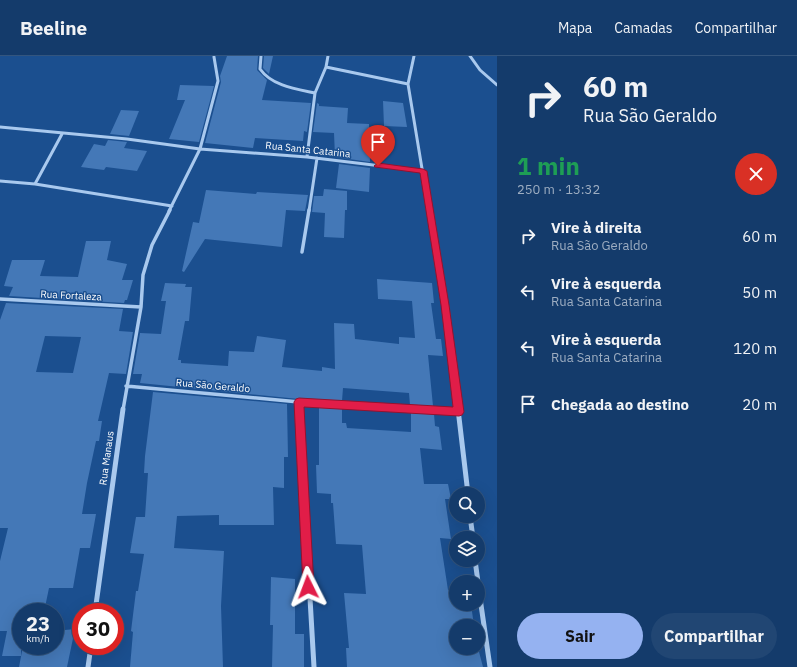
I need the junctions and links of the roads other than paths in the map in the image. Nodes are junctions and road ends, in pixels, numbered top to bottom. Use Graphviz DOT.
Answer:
graph roads {
  1 [pos="261,56"];
  2 [pos="328,56"];
  3 [pos="414,56"];
  4 [pos="470,56"];
  5 [pos="214,57"];
  6 [pos="326,67"];
  7 [pos="408,84"];
  8 [pos="497,85"];
  9 [pos="315,93"];
  10 [pos="0,127"];
  11 [pos="62,134"];
  12 [pos="200,149"];
  13 [pos="307,157"];
  14 [pos="317,158"];
  15 [pos="423,171"];
  16 [pos="0,181"];
  17 [pos="35,184"];
  18 [pos="172,206"];
  19 [pos="302,252"];
  20 [pos="0,299"];
  21 [pos="141,307"];
  22 [pos="126,386"];
  23 [pos="299,402"];
  24 [pos="459,412"];
  25 [pos="467,487"];
  26 [pos="96,603"];
  27 [pos="482,611"];
  28 [pos="90,655"];
  29 [pos="88,667"];
  30 [pos="314,667"];
  31 [pos="490,667"];
  1 -- 9 [label="street"];
  2 -- 6 [label="street"];
  3 -- 7 [label="street"];
  4 -- 8 [label="street"];
  5 -- 12 [label="street, Rua Manaus"];
  6 -- 7 [label="street"];
  6 -- 9 [label="street"];
  7 -- 15 [label="street"];
  9 -- 13 [label="street"];
  10 -- 11 [label="street, Rua Santa Catarina"];
  11 -- 12 [label="street, Rua Santa Catarina"];
  11 -- 17 [label="street"];
  12 -- 13 [label="street, Rua Santa Catarina"];
  12 -- 18 [label="street, Rua Manaus"];
  13 -- 14 [label="street, Rua Santa Catarina"];
  14 -- 15 [label="street, Rua Santa Catarina"];
  14 -- 19 [label="street"];
  15 -- 24 [label="street"];
  16 -- 17 [label="street"];
  17 -- 18 [label="street"];
  18 -- 21 [label="street, Rua Manaus"];
  20 -- 21 [label="street, Rua Fortaleza"];
  21 -- 22 [label="street, Rua Manaus"];
  22 -- 23 [label="street, Rua São Geraldo"];
  22 -- 26 [label="street, Rua Manaus"];
  23 -- 24 [label="street, Rua São Geraldo"];
  23 -- 30 [label="street"];
  24 -- 25 [label="street"];
  27 -- 31 [label="street"];
  28 -- 29 [label="street"];
}
